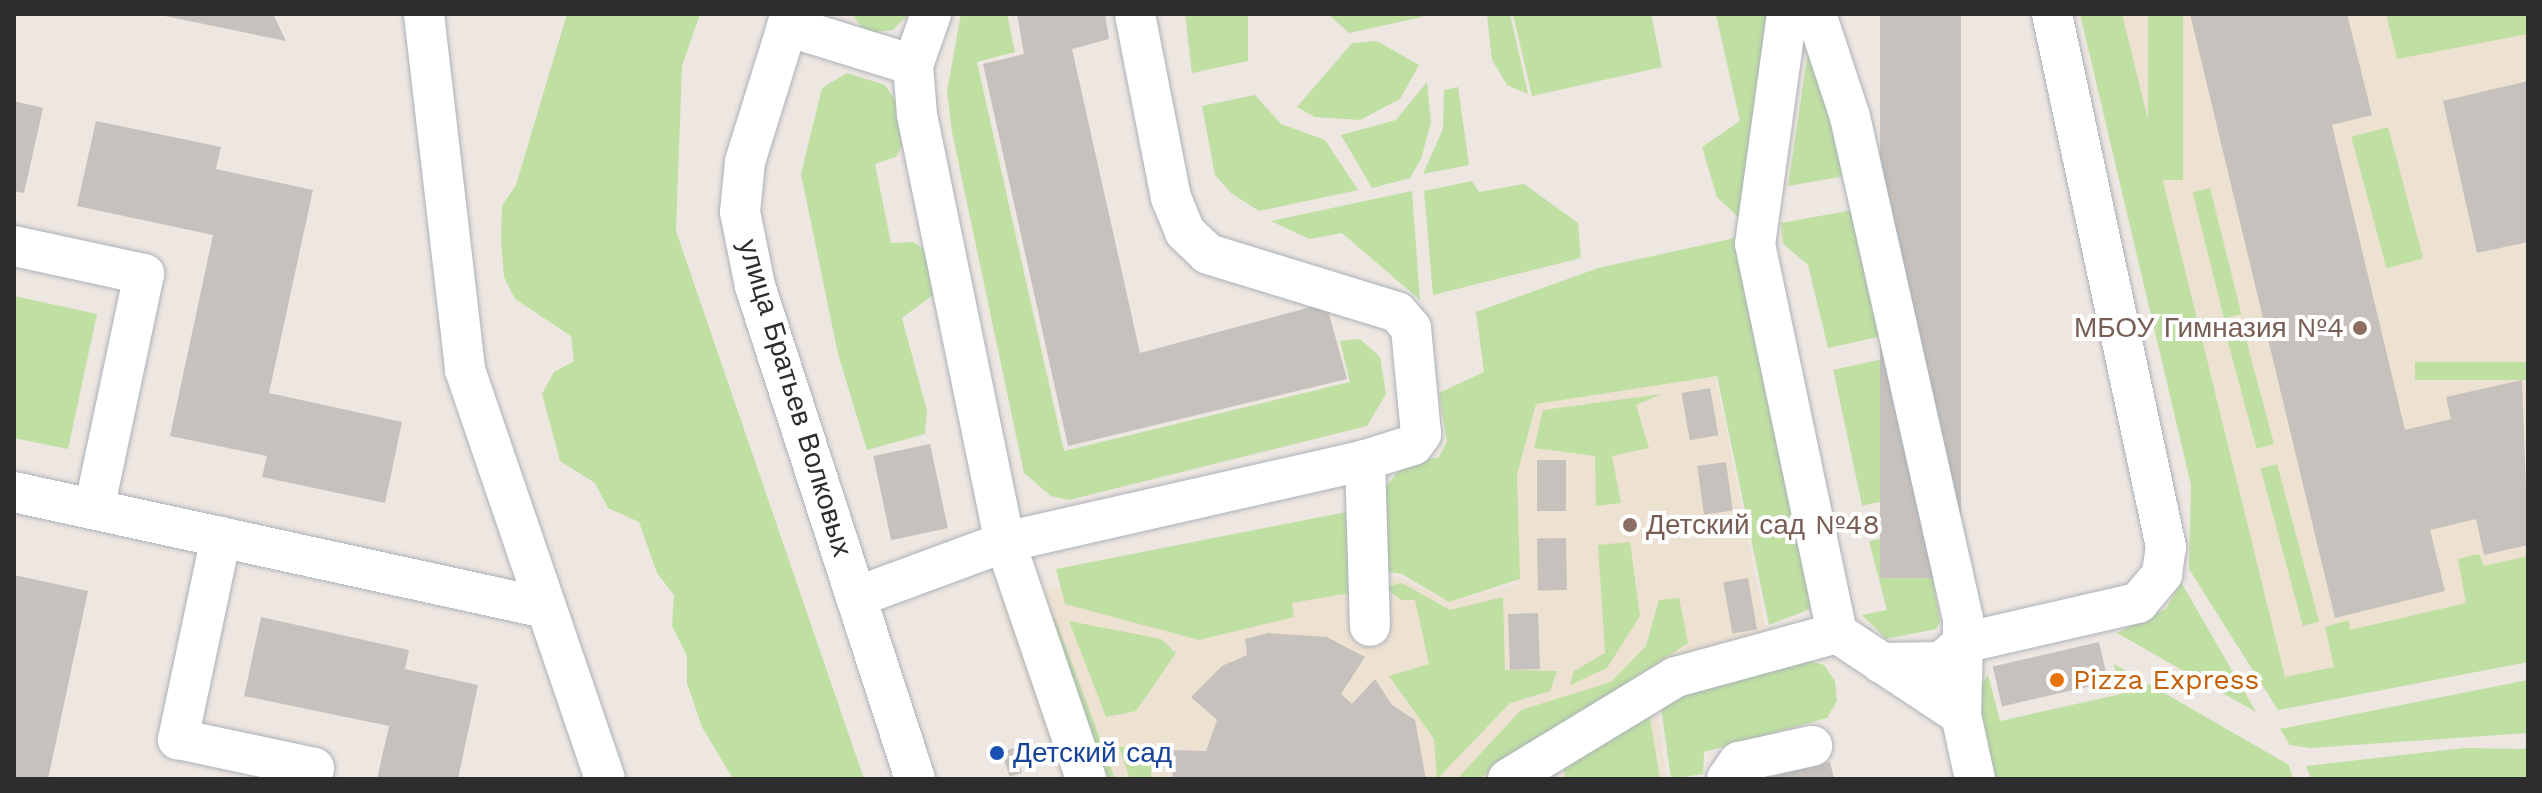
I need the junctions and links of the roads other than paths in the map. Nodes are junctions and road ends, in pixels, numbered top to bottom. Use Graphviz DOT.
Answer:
graph roads {
  1 [pos="424,14"];
  2 [pos="931,14"];
  3 [pos="1135,14"];
  4 [pos="1787,14"];
  5 [pos="1816,14"];
  6 [pos="2052,14"];
  7 [pos="789,20"];
  8 [pos="913,65"];
  9 [pos="14,246"];
  10 [pos="1365,460"];
  11 [pos="14,492"];
  12 [pos="94,509"];
  13 [pos="221,537"];
  14 [pos="1005,542"];
  15 [pos="856,597"];
  16 [pos="545,608"];
  17 [pos="1370,626"];
  18 [pos="1837,633"];
  19 [pos="1963,643"];
  20 [pos="1881,663"];
  21 [pos="1961,715"];
  22 [pos="1812,746"];
  23 [pos="312,779"];
  24 [pos="605,779"];
  25 [pos="915,779"];
  26 [pos="1086,779"];
  27 [pos="1508,779"];
  28 [pos="1727,779"];
  29 [pos="1975,779"];
  1 -- 16 [label="street"];
  2 -- 8 [label="street"];
  3 -- 10 [label="street"];
  4 -- 18 [label="street"];
  5 -- 19 [label="street"];
  6 -- 19 [label="street"];
  7 -- 8 [label="street"];
  7 -- 15 [label="street, улица Братьев Волковых"];
  8 -- 14 [label="street"];
  9 -- 12 [label="street"];
  10 -- 14 [label="street"];
  10 -- 17 [label="street"];
  11 -- 12 [label="street"];
  12 -- 13 [label="street"];
  13 -- 16 [label="street"];
  13 -- 23 [label="street"];
  14 -- 15 [label="street"];
  14 -- 26 [label="street"];
  15 -- 25 [label="street, улица Братьев Волковых"];
  16 -- 24 [label="street"];
  18 -- 20 [label="street"];
  18 -- 27 [label="street"];
  19 -- 20 [label="street"];
  19 -- 21 [label="street"];
  20 -- 21 [label="street"];
  21 -- 29 [label="street"];
  22 -- 28 [label="street"];
}
